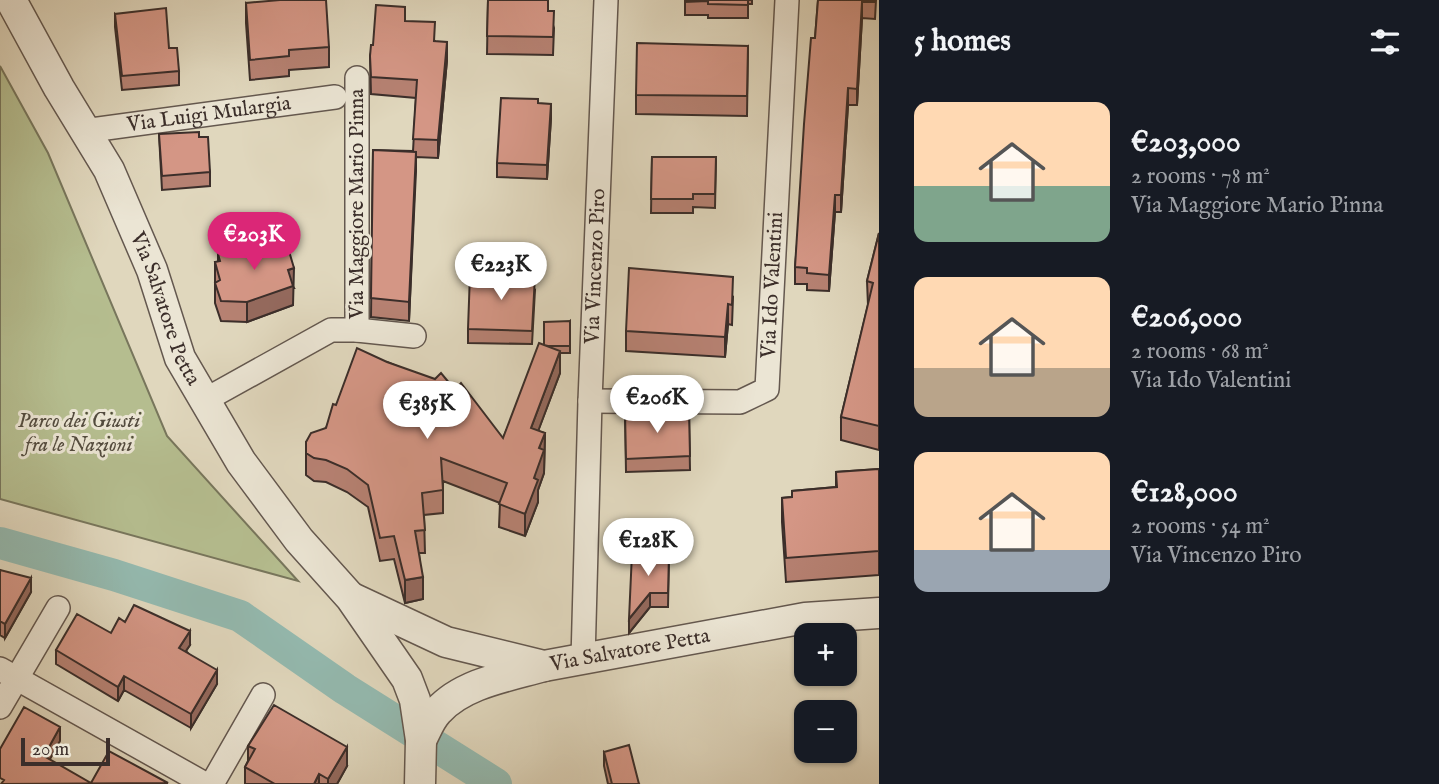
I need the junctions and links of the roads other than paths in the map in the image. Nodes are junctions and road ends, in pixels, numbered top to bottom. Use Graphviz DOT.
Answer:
graph roads {
  1 [pos="10,0"];
  2 [pos="606,0"];
  3 [pos="787,0"];
  4 [pos="357,78"];
  5 [pos="335,97"];
  6 [pos="84,131"];
  7 [pos="357,330"];
  8 [pos="414,336"];
  9 [pos="205,400"];
  10 [pos="590,401"];
  11 [pos="351,597"];
  12 [pos="58,608"];
  13 [pos="879,613"];
  14 [pos="583,660"];
  15 [pos="544,666"];
  16 [pos="8,673"];
  17 [pos="263,695"];
  18 [pos="0,707"];
  19 [pos="421,740"];
  20 [pos="205,784"];
  21 [pos="212,784"];
  22 [pos="420,784"];
  1 -- 6 [label="street, Via Salvatore Petta"];
  2 -- 10 [label="street, Via Vincenzo Piro"];
  3 -- 10 [label="street, Via Ido Valentini"];
  4 -- 7 [label="street, Via Maggiore Mario Pinna"];
  5 -- 6 [label="street, Via Luigi Mulargia"];
  6 -- 9 [label="street, Via Salvatore Petta"];
  7 -- 8 [label="street, Via Maggiore Mario Pinna"];
  7 -- 9 [label="street, Via Maggiore Mario Pinna"];
  9 -- 11 [label="street, Via Salvatore Petta"];
  10 -- 14 [label="street, Via Vincenzo Piro"];
  11 -- 15 [label="street, Via Salvatore Petta"];
  11 -- 19 [label="street, Via Salvatore Petta"];
  12 -- 16 [label="street"];
  13 -- 14 [label="street, Via Salvatore Petta"];
  14 -- 15 [label="street, Via Salvatore Petta"];
  15 -- 19 [label="street"];
  16 -- 18 [label="street"];
  16 -- 20 [label="street"];
  17 -- 21 [label="street"];
  19 -- 22 [label="street, Via Salvatore Petta"];
}
